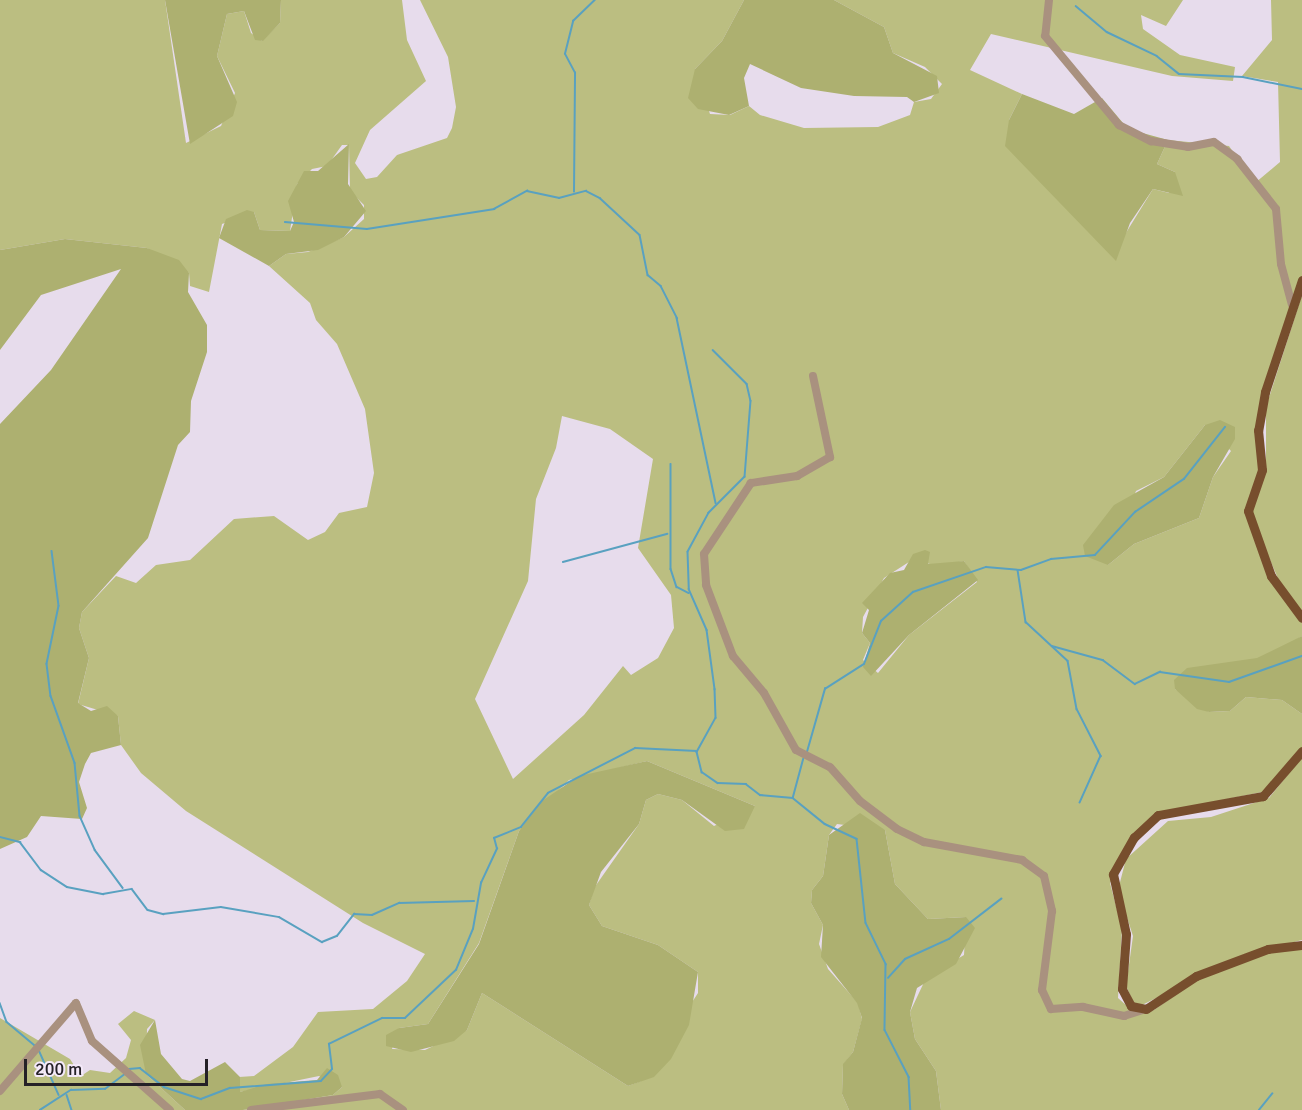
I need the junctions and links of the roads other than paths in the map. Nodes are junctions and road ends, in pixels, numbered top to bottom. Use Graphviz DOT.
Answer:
graph roads {
  1 [pos="1049,0"];
  2 [pos="1302,280"];
  3 [pos="1292,305"];
  4 [pos="813,376"];
  5 [pos="1302,618"];
  6 [pos="1302,751"];
  7 [pos="1302,945"];
  8 [pos="1146,1009"];
  9 [pos="0,1091"];
  10 [pos="171,1110"];
  11 [pos="250,1110"];
  12 [pos="403,1110"];
  1 -- 3 [label="street"];
  2 -- 3 [label="main road"];
  3 -- 5 [label="main road"];
  4 -- 8 [label="street"];
  6 -- 8 [label="main road"];
  7 -- 8 [label="main road"];
  9 -- 10 [label="street"];
  11 -- 12 [label="street"];
}
